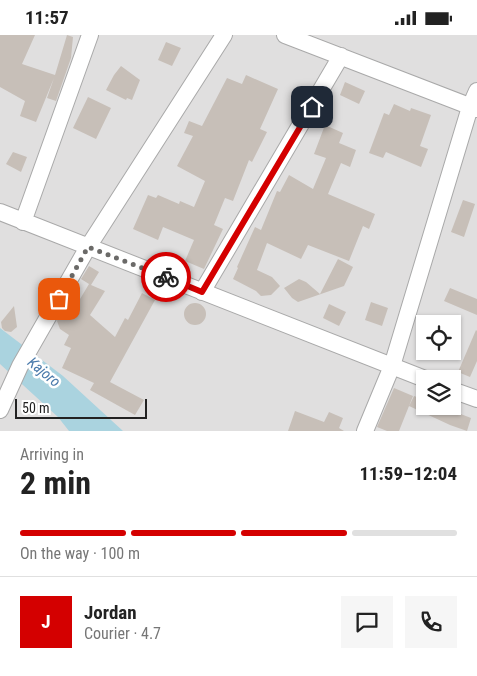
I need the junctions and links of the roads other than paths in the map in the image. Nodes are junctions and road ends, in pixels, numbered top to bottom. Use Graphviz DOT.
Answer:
graph roads {
  1 [pos="90,35"];
  2 [pos="224,35"];
  3 [pos="285,35"];
  4 [pos="341,56"];
  5 [pos="477,91"];
  6 [pos="474,108"];
  7 [pos="0,212"];
  8 [pos="23,222"];
  9 [pos="88,247"];
  10 [pos="202,292"];
  11 [pos="392,366"];
  12 [pos="416,375"];
  13 [pos="461,393"];
  14 [pos="477,399"];
  15 [pos="0,410"];
  16 [pos="365,431"];
  1 -- 8 [label="street"];
  2 -- 9 [label="street"];
  3 -- 4 [label="street"];
  4 -- 6 [label="street"];
  4 -- 10 [label="street"];
  5 -- 6 [label="street"];
  6 -- 11 [label="street"];
  7 -- 8 [label="street"];
  8 -- 9 [label="street"];
  9 -- 10 [label="street"];
  9 -- 15 [label="street"];
  10 -- 11 [label="street"];
  11 -- 12 [label="street"];
  11 -- 16 [label="street"];
  13 -- 14 [label="street"];
}
